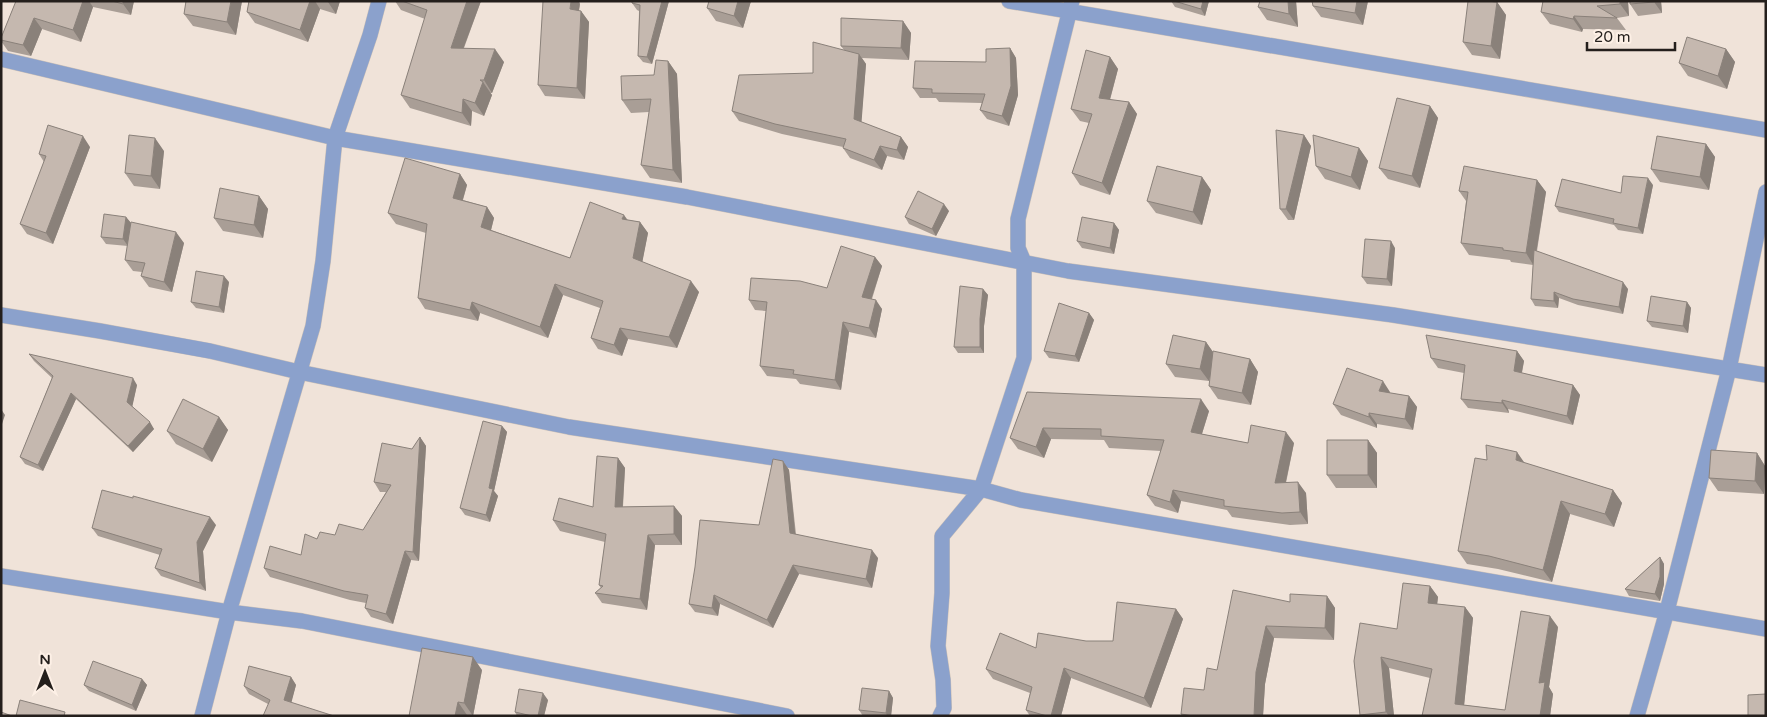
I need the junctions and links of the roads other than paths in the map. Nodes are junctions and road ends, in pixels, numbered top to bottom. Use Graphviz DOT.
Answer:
graph roads {
  1 [pos="379,1"];
  2 [pos="1008,1"];
  3 [pos="1070,7"];
  4 [pos="1,59"];
  5 [pos="1766,130"];
  6 [pos="335,138"];
  7 [pos="1766,192"];
  8 [pos="1024,262"];
  9 [pos="1,315"];
  10 [pos="1729,369"];
  11 [pos="299,372"];
  12 [pos="1766,375"];
  13 [pos="981,489"];
  14 [pos="1,576"];
  15 [pos="1667,611"];
  16 [pos="229,612"];
  17 [pos="1766,629"];
  18 [pos="202,716"];
  19 [pos="786,716"];
  20 [pos="940,716"];
  21 [pos="1636,716"];
  1 -- 6 [label="street"];
  2 -- 3 [label="street"];
  3 -- 5 [label="street"];
  3 -- 8 [label="street"];
  4 -- 6 [label="street"];
  6 -- 8 [label="street"];
  6 -- 11 [label="street"];
  7 -- 10 [label="street"];
  8 -- 10 [label="street"];
  8 -- 13 [label="street"];
  9 -- 11 [label="street"];
  10 -- 12 [label="street"];
  10 -- 15 [label="street"];
  11 -- 13 [label="street"];
  11 -- 16 [label="street"];
  13 -- 15 [label="street"];
  13 -- 20 [label="street"];
  14 -- 16 [label="street"];
  15 -- 17 [label="street"];
  15 -- 21 [label="street"];
  16 -- 18 [label="street"];
  16 -- 19 [label="street"];
}
